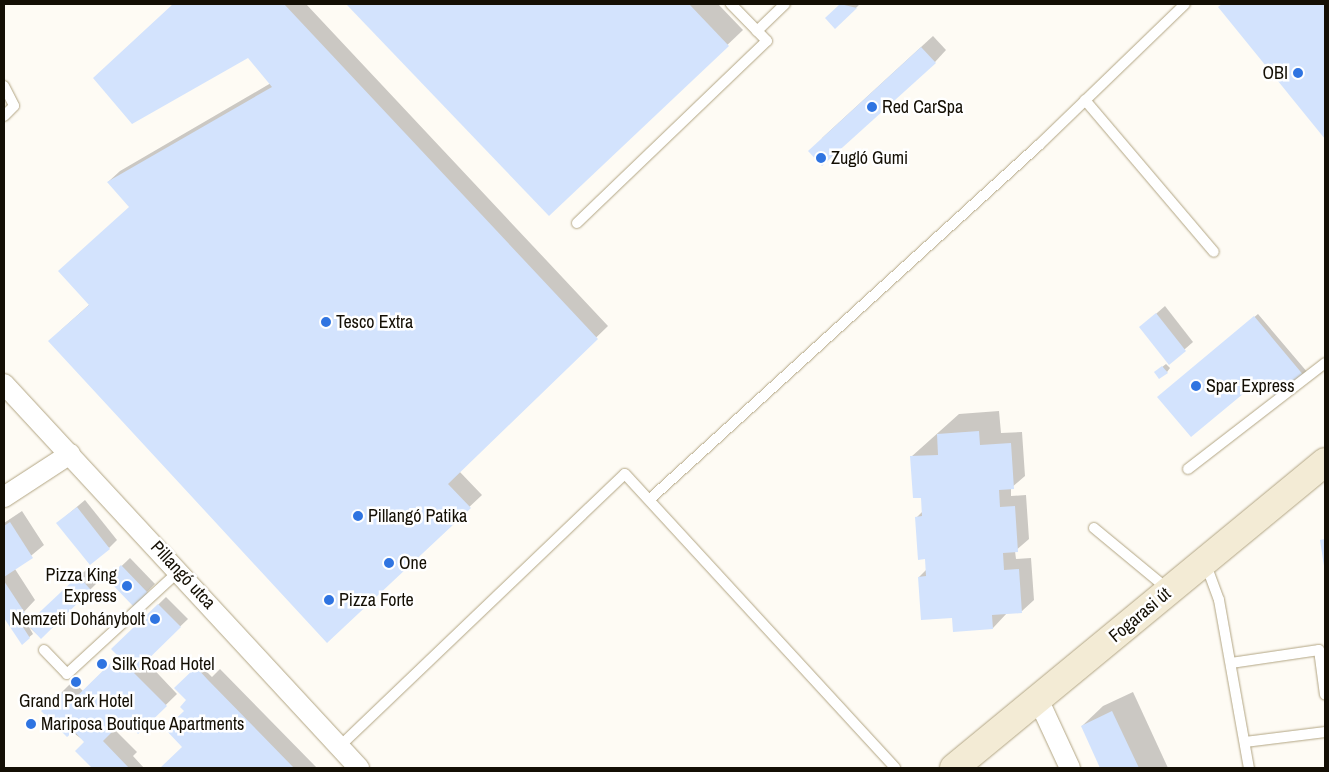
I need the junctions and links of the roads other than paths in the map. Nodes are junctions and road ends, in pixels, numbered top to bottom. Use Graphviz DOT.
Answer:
graph roads {
  1 [pos="731,4"];
  2 [pos="785,4"];
  3 [pos="1185,4"];
  4 [pos="757,30"];
  5 [pos="4,86"];
  6 [pos="1085,100"];
  7 [pos="4,116"];
  8 [pos="577,222"];
  9 [pos="1214,252"];
  10 [pos="1325,364"];
  11 [pos="4,384"];
  12 [pos="70,454"];
  13 [pos="1325,462"];
  14 [pos="1188,469"];
  15 [pos="4,498"];
  16 [pos="650,499"];
  17 [pos="1094,528"];
  18 [pos="1205,561"];
  19 [pos="180,570"];
  20 [pos="1169,590"];
  21 [pos="44,650"];
  22 [pos="1231,663"];
  23 [pos="1325,695"];
  24 [pos="1038,699"];
  25 [pos="1325,732"];
  26 [pos="1245,742"];
  27 [pos="339,747"];
  28 [pos="359,768"];
  29 [pos="895,768"];
  30 [pos="954,768"];
  31 [pos="1070,768"];
  32 [pos="1249,768"];
  1 -- 4 [label="lane"];
  2 -- 4 [label="lane"];
  3 -- 6 [label="lane"];
  4 -- 8 [label="lane"];
  5 -- 7 [label="lane"];
  6 -- 9 [label="lane"];
  6 -- 16 [label="lane"];
  10 -- 14 [label="lane"];
  11 -- 12 [label="street, Pillangó utca"];
  12 -- 15 [label="street"];
  12 -- 19 [label="street, Pillangó utca"];
  13 -- 18 [label="main road, Fogarasi út"];
  16 -- 27 [label="lane"];
  16 -- 29 [label="lane"];
  17 -- 20 [label="lane"];
  18 -- 20 [label="main road, Fogarasi út"];
  18 -- 22 [label="lane"];
  19 -- 21 [label="lane"];
  19 -- 27 [label="street, Pillangó utca"];
  20 -- 24 [label="main road, Fogarasi út"];
  22 -- 23 [label="lane"];
  22 -- 26 [label="lane"];
  24 -- 30 [label="main road, Fogarasi út"];
  24 -- 31 [label="street"];
  25 -- 26 [label="lane"];
  26 -- 32 [label="lane"];
  27 -- 28 [label="street, Pillangó utca"];
}
